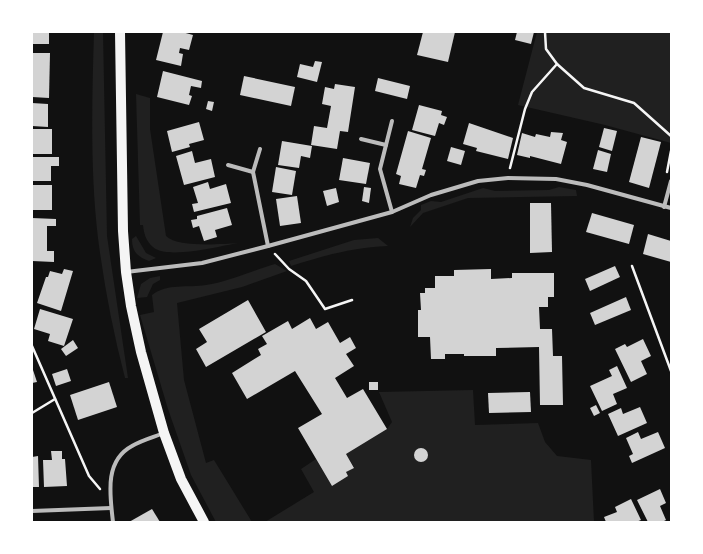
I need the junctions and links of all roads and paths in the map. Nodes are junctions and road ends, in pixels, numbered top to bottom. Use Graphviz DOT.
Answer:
graph roads {
  1 [pos="120,32"];
  2 [pos="545,32"];
  3 [pos="557,64"];
  4 [pos="392,121"];
  5 [pos="671,136"];
  6 [pos="361,139"];
  7 [pos="386,145"];
  8 [pos="260,149"];
  9 [pos="671,151"];
  10 [pos="228,165"];
  11 [pos="253,172"];
  12 [pos="671,177"];
  13 [pos="508,178"];
  14 [pos="671,181"];
  15 [pos="664,207"];
  16 [pos="671,208"];
  17 [pos="392,212"];
  18 [pos="268,246"];
  19 [pos="632,266"];
  20 [pos="126,272"];
  21 [pos="352,300"];
  22 [pos="32,346"];
  23 [pos="671,371"];
  24 [pos="55,398"];
  25 [pos="32,413"];
  26 [pos="164,433"];
  27 [pos="111,508"];
  28 [pos="32,511"];
  29 [pos="113,522"];
  30 [pos="204,522"];
  1 -- 20 [label="main road"];
  2 -- 3 [label="path"];
  3 -- 5 [label="path"];
  3 -- 13 [label="path"];
  4 -- 7 [label="street"];
  6 -- 7 [label="street"];
  7 -- 17 [label="street"];
  8 -- 11 [label="street"];
  9 -- 12 [label="path"];
  10 -- 11 [label="street"];
  11 -- 18 [label="street"];
  13 -- 15 [label="street"];
  13 -- 17 [label="street"];
  14 -- 15 [label="street"];
  15 -- 16 [label="street"];
  17 -- 18 [label="street"];
  18 -- 20 [label="street"];
  18 -- 21 [label="path"];
  19 -- 23 [label="path"];
  20 -- 26 [label="main road"];
  22 -- 24 [label="path"];
  24 -- 25 [label="path"];
  24 -- 27 [label="path"];
  26 -- 27 [label="street"];
  26 -- 30 [label="main road"];
  27 -- 28 [label="street"];
  27 -- 29 [label="street"];
}
